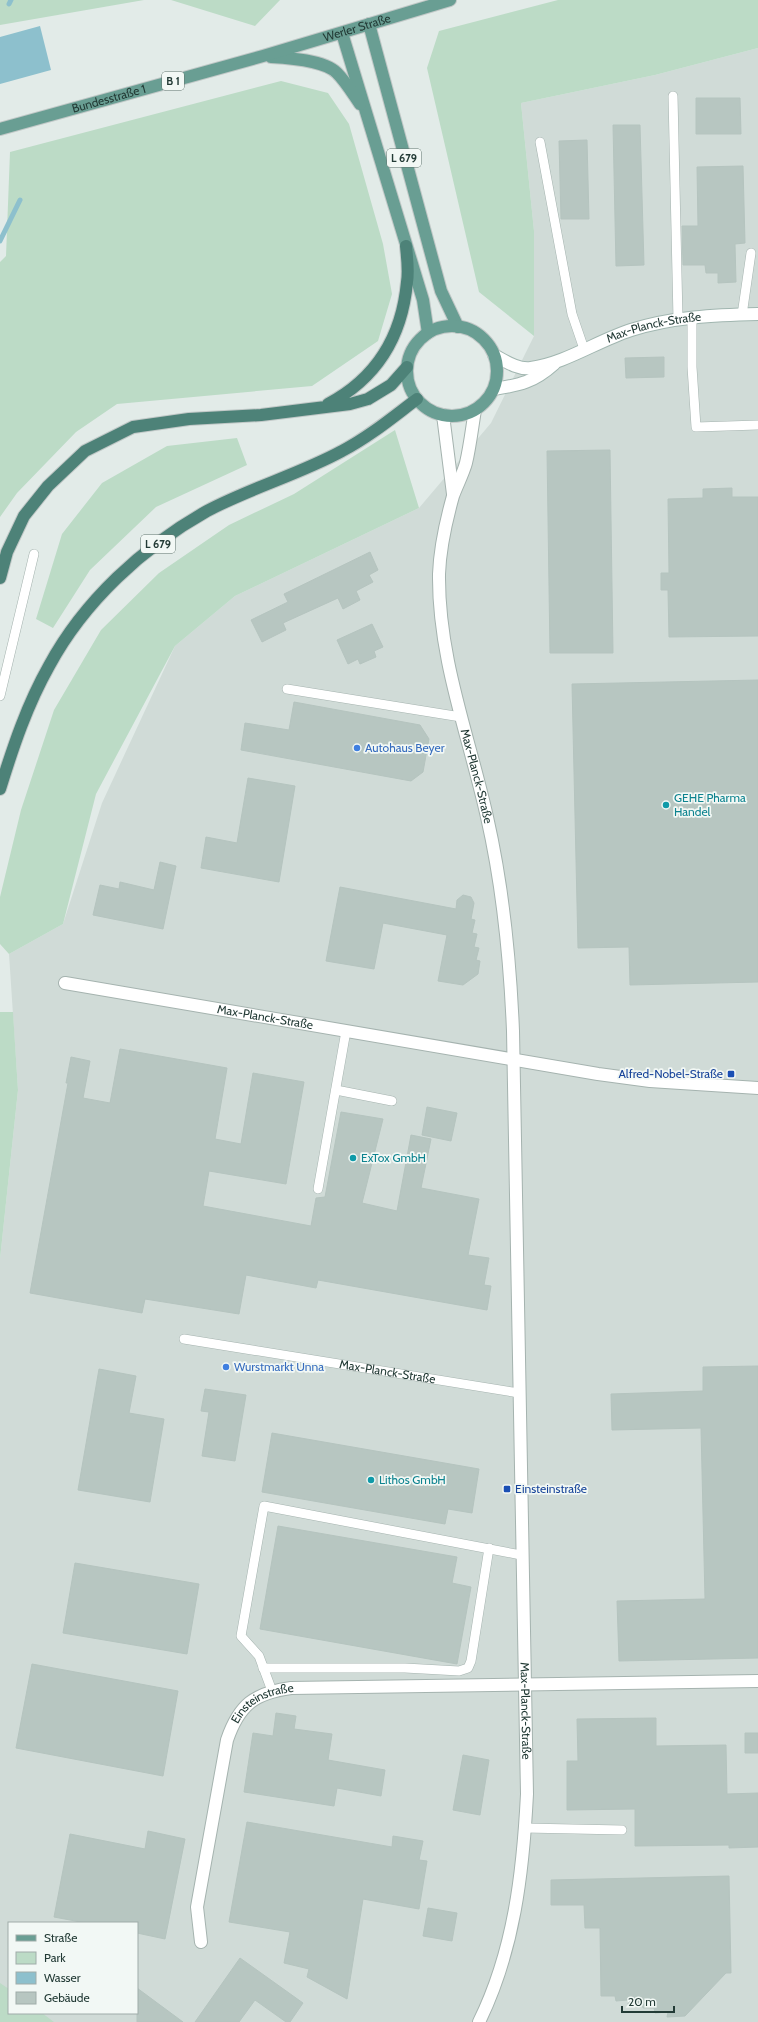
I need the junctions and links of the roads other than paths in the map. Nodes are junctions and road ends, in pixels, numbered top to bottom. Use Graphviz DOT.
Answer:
graph roads {
  1 [pos="450,0"];
  2 [pos="369,24"];
  3 [pos="342,33"];
  4 [pos="264,56"];
  5 [pos="673,96"];
  6 [pos="367,112"];
  7 [pos="0,129"];
  8 [pos="540,142"];
  9 [pos="406,246"];
  10 [pos="751,253"];
  11 [pos="758,314"];
  12 [pos="742,315"];
  13 [pos="692,318"];
  14 [pos="678,319"];
  15 [pos="458,327"];
  16 [pos="428,333"];
  17 [pos="584,349"];
  18 [pos="494,355"];
  19 [pos="556,363"];
  20 [pos="407,367"];
  21 [pos="494,389"];
  22 [pos="417,399"];
  23 [pos="322,408"];
  24 [pos="475,410"];
  25 [pos="443,416"];
  26 [pos="758,425"];
  27 [pos="454,495"];
  28 [pos="34,554"];
  29 [pos="0,578"];
  30 [pos="287,689"];
  31 [pos="0,696"];
  32 [pos="462,717"];
  33 [pos="0,789"];
  34 [pos="65,983"];
  35 [pos="346,1031"];
  36 [pos="513,1060"];
  37 [pos="758,1088"];
  38 [pos="336,1090"];
  39 [pos="392,1101"];
  40 [pos="318,1189"];
  41 [pos="184,1339"];
  42 [pos="519,1393"];
  43 [pos="489,1548"];
  44 [pos="521,1555"];
  45 [pos="263,1668"];
  46 [pos="758,1682"];
  47 [pos="524,1684"];
  48 [pos="272,1691"];
  49 [pos="525,1828"];
  50 [pos="622,1830"];
  51 [pos="201,1942"];
  52 [pos="479,2022"];
  1 -- 2 [label="main road, Werler Straße / B 1"];
  2 -- 3 [label="main road, Werler Straße / B 1"];
  2 -- 15 [label="main road, L 679"];
  3 -- 4 [label="main road, Werler Straße / B 1"];
  3 -- 6 [label="main road, L 679"];
  4 -- 6 [label="main road, B 1"];
  4 -- 7 [label="main road, Bundesstraße 1 / B 1"];
  5 -- 14 [label="lane"];
  6 -- 9 [label="main road, L 679"];
  8 -- 17 [label="lane"];
  9 -- 16 [label="main road, L 679"];
  9 -- 23 [label="highway, L 679"];
  10 -- 12 [label="lane"];
  11 -- 12 [label="street, Max-Planck-Straße"];
  12 -- 13 [label="street, Max-Planck-Straße"];
  13 -- 14 [label="street, Max-Planck-Straße"];
  13 -- 26 [label="lane"];
  14 -- 17 [label="street, Max-Planck-Straße"];
  15 -- 16 [label="main road"];
  15 -- 18 [label="main road"];
  16 -- 20 [label="main road"];
  17 -- 19 [label="street, Max-Planck-Straße"];
  18 -- 19 [label="street, Max-Planck-Straße"];
  18 -- 21 [label="main road"];
  19 -- 21 [label="street, Max-Planck-Straße"];
  20 -- 22 [label="main road"];
  20 -- 23 [label="highway, L 679"];
  21 -- 24 [label="main road"];
  22 -- 25 [label="main road"];
  22 -- 33 [label="highway, L 679"];
  23 -- 29 [label="highway, L 679"];
  24 -- 25 [label="main road"];
  24 -- 27 [label="street, Max-Planck-Straße"];
  25 -- 27 [label="street, Max-Planck-Straße"];
  27 -- 32 [label="street, Max-Planck-Straße"];
  28 -- 31 [label="lane"];
  30 -- 32 [label="lane"];
  32 -- 36 [label="street, Max-Planck-Straße"];
  34 -- 35 [label="street, Max-Planck-Straße"];
  35 -- 36 [label="street, Max-Planck-Straße"];
  35 -- 38 [label="lane"];
  36 -- 37 [label="street"];
  36 -- 42 [label="street, Max-Planck-Straße"];
  38 -- 39 [label="lane"];
  38 -- 40 [label="lane"];
  41 -- 42 [label="lane, Max-Planck-Straße"];
  42 -- 44 [label="street, Max-Planck-Straße"];
  43 -- 44 [label="lane"];
  43 -- 45 [label="lane"];
  43 -- 45 [label="lane"];
  44 -- 47 [label="street, Max-Planck-Straße"];
  45 -- 48 [label="lane"];
  46 -- 47 [label="street, Einsteinstraße"];
  47 -- 48 [label="street, Einsteinstraße"];
  47 -- 49 [label="street, Max-Planck-Straße"];
  48 -- 51 [label="street, Einsteinstraße"];
  49 -- 50 [label="lane"];
  49 -- 52 [label="street, Max-Planck-Straße"];
}
